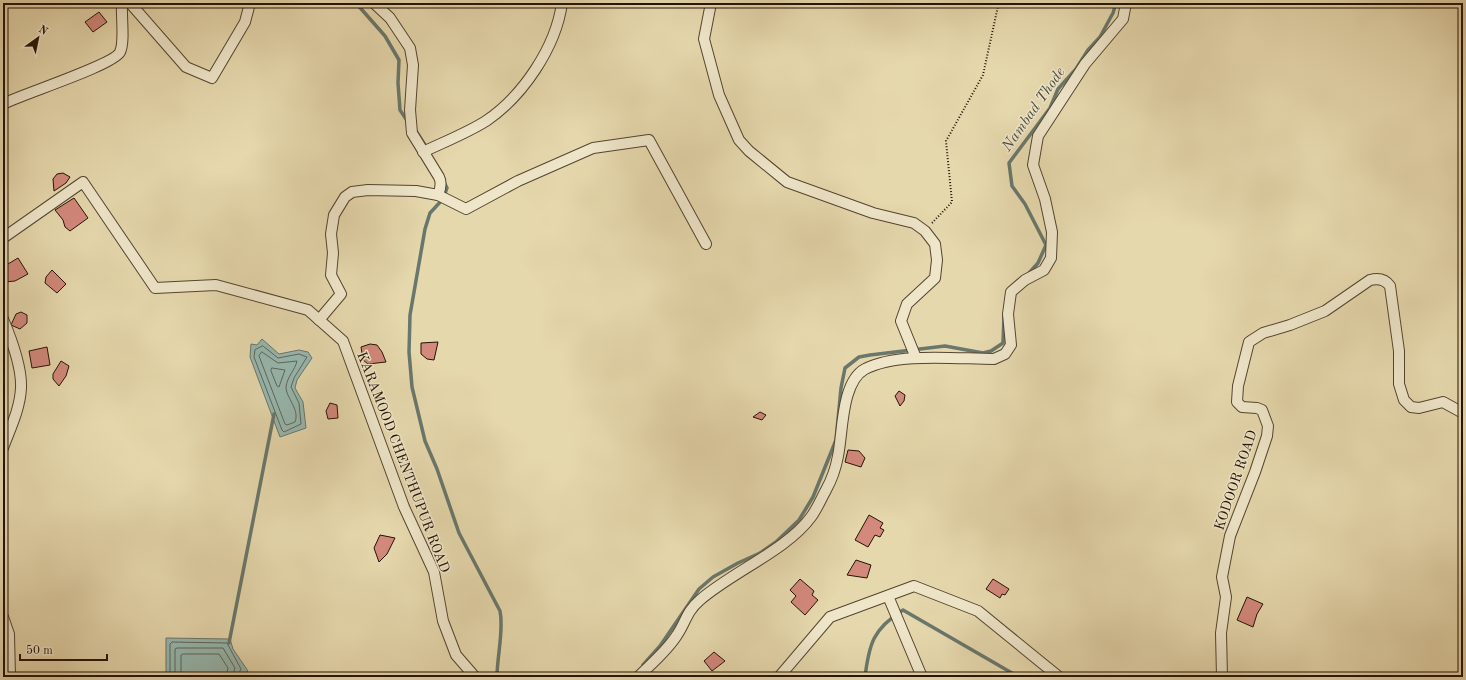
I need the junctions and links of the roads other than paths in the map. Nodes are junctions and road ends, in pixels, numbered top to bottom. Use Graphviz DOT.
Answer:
graph roads {
  1 [pos="122,3"];
  2 [pos="130,3"];
  3 [pos="250,3"];
  4 [pos="374,3"];
  5 [pos="562,3"];
  6 [pos="711,3"];
  7 [pos="1126,3"];
  8 [pos="3,104"];
  9 [pos="423,152"];
  10 [pos="438,195"];
  11 [pos="3,238"];
  12 [pos="706,244"];
  13 [pos="3,319"];
  14 [pos="320,320"];
  15 [pos="916,358"];
  16 [pos="1463,413"];
  17 [pos="3,448"];
  18 [pos="888,596"];
  19 [pos="3,617"];
  20 [pos="10,677"];
  21 [pos="475,677"];
  22 [pos="638,677"];
  23 [pos="780,677"];
  24 [pos="922,677"];
  25 [pos="1059,677"];
  26 [pos="1222,677"];
  1 -- 8 [label="street"];
  2 -- 3 [label="street"];
  4 -- 9 [label="street"];
  5 -- 9 [label="street"];
  6 -- 15 [label="street"];
  7 -- 15 [label="street"];
  9 -- 10 [label="street"];
  10 -- 12 [label="street"];
  10 -- 14 [label="street"];
  11 -- 14 [label="street, KARAMOOD CHENTHUPUR ROAD"];
  13 -- 17 [label="street"];
  14 -- 21 [label="street, KARAMOOD CHENTHUPUR ROAD"];
  15 -- 22 [label="street"];
  16 -- 26 [label="street, KODOOR ROAD"];
  18 -- 23 [label="street"];
  18 -- 24 [label="street"];
  18 -- 25 [label="street"];
  19 -- 20 [label="street"];
}
